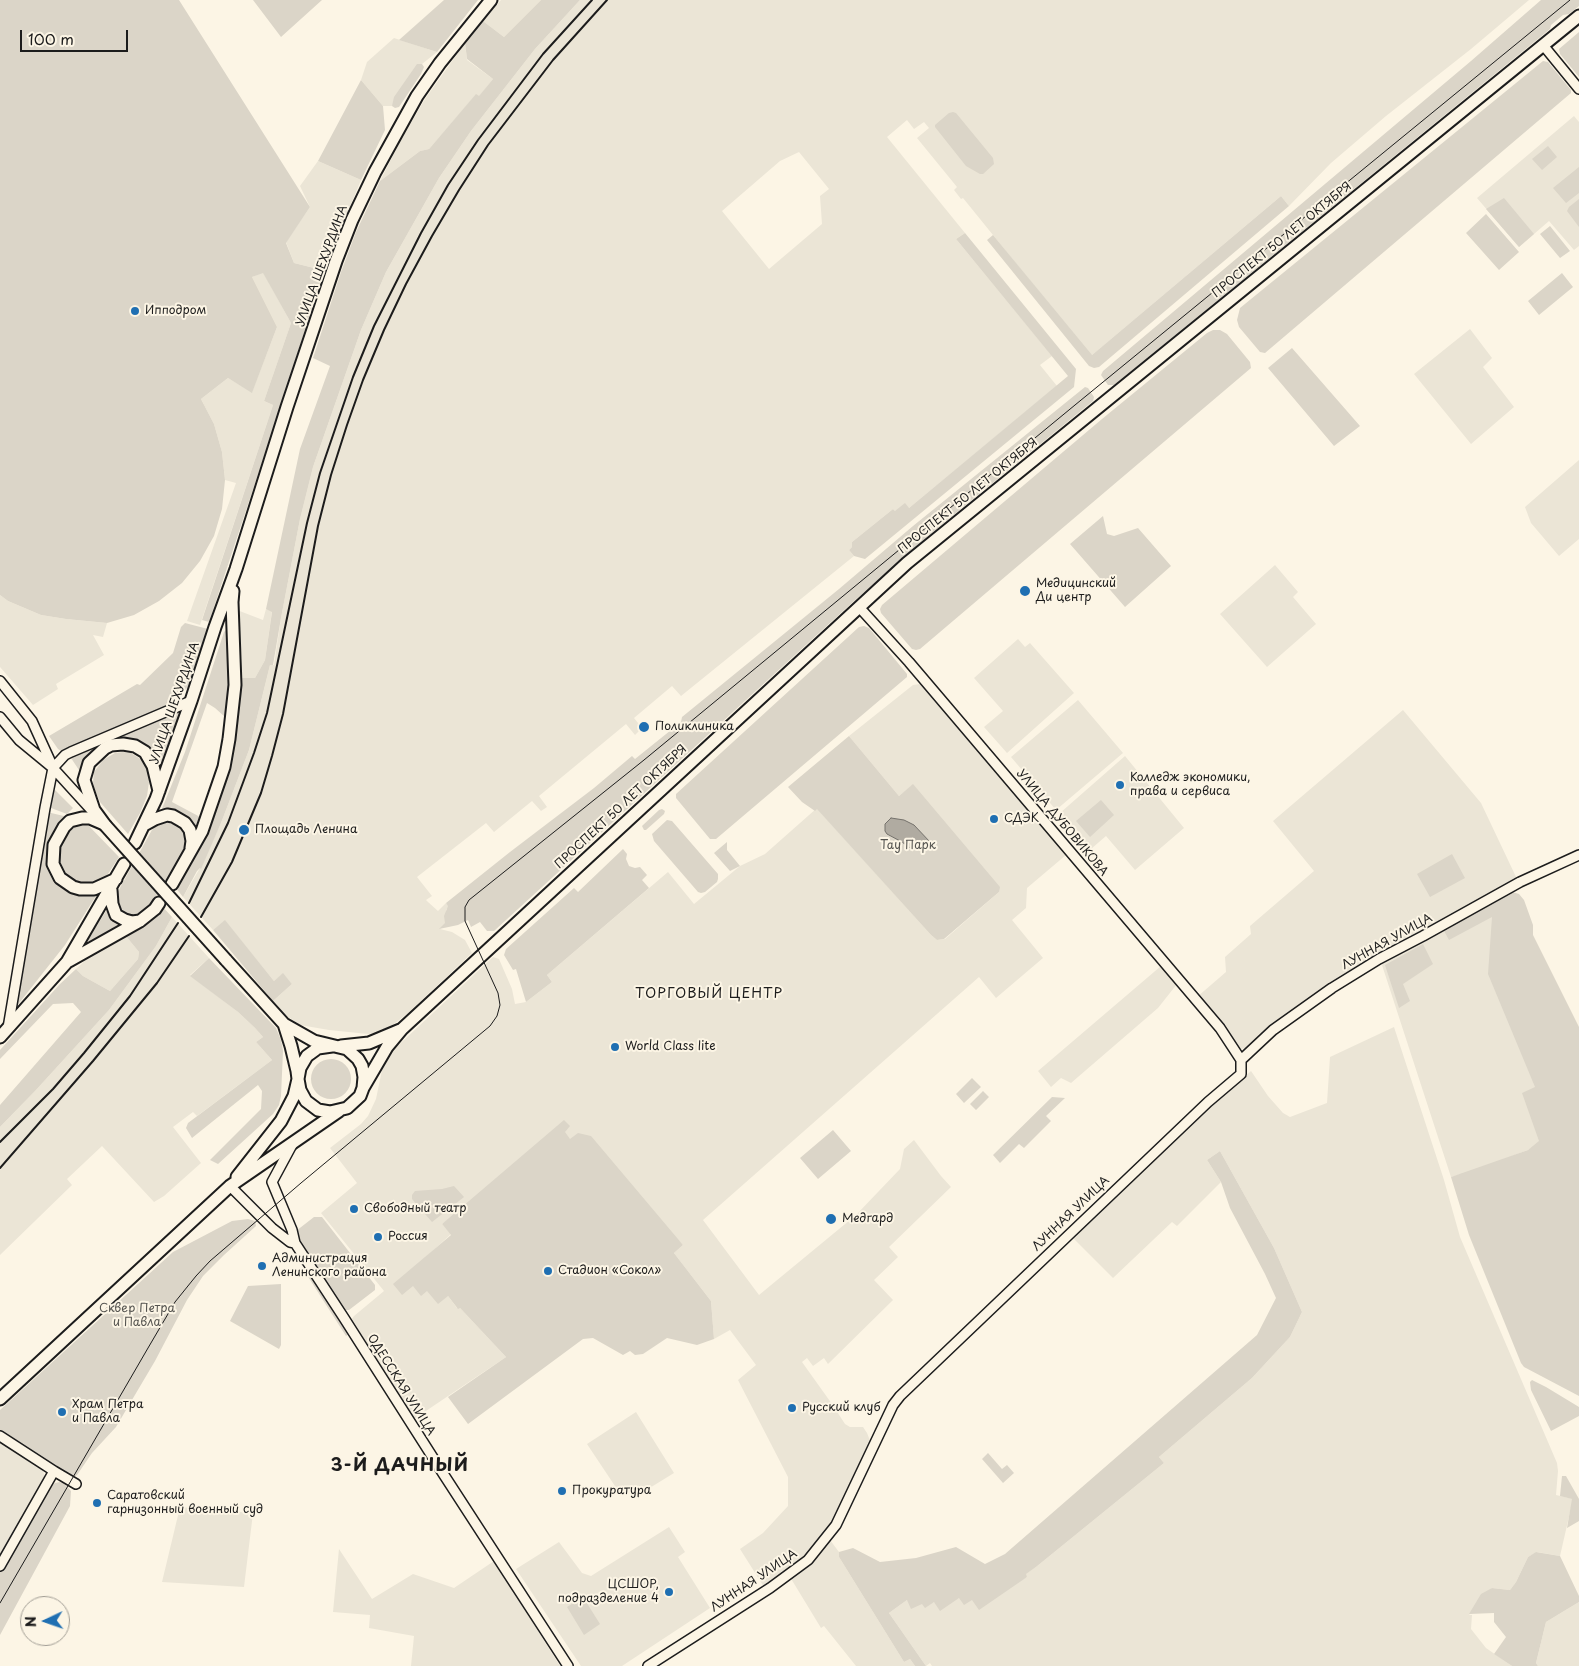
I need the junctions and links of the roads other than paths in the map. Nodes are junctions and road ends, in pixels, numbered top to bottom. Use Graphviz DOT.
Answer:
graph roads {
  1 [pos="491,0"];
  2 [pos="1579,16"];
  3 [pos="1544,45"];
  4 [pos="1579,89"];
  5 [pos="236,569"];
  6 [pos="859,607"];
  7 [pos="234,631"];
  8 [pos="214,632"];
  9 [pos="0,681"];
  10 [pos="192,701"];
  11 [pos="0,717"];
  12 [pos="53,768"];
  13 [pos="159,791"];
  14 [pos="146,824"];
  15 [pos="105,825"];
  16 [pos="135,843"];
  17 [pos="191,853"];
  18 [pos="1579,856"];
  19 [pos="124,864"];
  20 [pos="114,884"];
  21 [pos="172,884"];
  22 [pos="160,903"];
  23 [pos="140,921"];
  24 [pos="67,962"];
  25 [pos="284,1024"];
  26 [pos="8,1028"];
  27 [pos="402,1029"];
  28 [pos="0,1037"];
  29 [pos="335,1046"];
  30 [pos="1241,1060"];
  31 [pos="298,1078"];
  32 [pos="363,1088"];
  33 [pos="339,1111"];
  34 [pos="293,1143"];
  35 [pos="230,1186"];
  36 [pos="295,1243"];
  37 [pos="0,1399"];
  38 [pos="0,1436"];
  39 [pos="54,1471"];
  40 [pos="76,1484"];
  41 [pos="0,1566"];
  42 [pos="568,1666"];
  43 [pos="648,1666"];
  1 -- 5 [label="main road, УЛИЦА ШЕХУРДИНА"];
  2 -- 3 [label="main road, ПРОСПЕКТ 50 ЛЕТ ОКТЯБРЯ"];
  3 -- 4 [label="street"];
  3 -- 6 [label="main road, ПРОСПЕКТ 50 ЛЕТ ОКТЯБРЯ"];
  5 -- 7 [label="main road, УЛИЦА ШЕХУРДИНА"];
  5 -- 8 [label="main road, УЛИЦА ШЕХУРДИНА"];
  6 -- 27 [label="main road, ПРОСПЕКТ 50 ЛЕТ ОКТЯБРЯ"];
  6 -- 30 [label="street, УЛИЦА ДУБОВИКОВА"];
  7 -- 8 [label="main road"];
  7 -- 17 [label="main road, УЛИЦА ШЕХУРДИНА"];
  8 -- 10 [label="main road, УЛИЦА ШЕХУРДИНА"];
  9 -- 12 [label="street"];
  10 -- 12 [label="street"];
  10 -- 13 [label="main road, УЛИЦА ШЕХУРДИНА"];
  11 -- 12 [label="street"];
  12 -- 15 [label="street"];
  12 -- 26 [label="street"];
  13 -- 14 [label="main road, УЛИЦА ШЕХУРДИНА"];
  13 -- 15 [label="main road"];
  14 -- 16 [label="main road, УЛИЦА ШЕХУРДИНА"];
  14 -- 17 [label="main road"];
  15 -- 20 [label="main road"];
  15 -- 25 [label="main road, bridge"];
  17 -- 21 [label="main road, УЛИЦА ШЕХУРДИНА"];
  18 -- 30 [label="street, ЛУННАЯ УЛИЦА"];
  19 -- 20 [label="main road"];
  20 -- 23 [label="main road"];
  20 -- 24 [label="main road"];
  22 -- 23 [label="main road"];
  23 -- 24 [label="main road"];
  24 -- 26 [label="main road"];
  25 -- 29 [label="main road"];
  25 -- 31 [label="main road"];
  26 -- 28 [label="main road"];
  27 -- 29 [label="main road, ПРОСПЕКТ 50 ЛЕТ ОКТЯБРЯ"];
  27 -- 32 [label="main road, ПРОСПЕКТ 50 ЛЕТ ОКТЯБРЯ"];
  29 -- 31 [label="main road"];
  29 -- 32 [label="main road"];
  30 -- 43 [label="street, ЛУННАЯ УЛИЦА"];
  31 -- 33 [label="main road"];
  31 -- 35 [label="main road"];
  32 -- 33 [label="main road"];
  33 -- 34 [label="main road"];
  34 -- 35 [label="main road"];
  34 -- 36 [label="street"];
  35 -- 36 [label="street"];
  35 -- 37 [label="main road"];
  36 -- 42 [label="street, ОДЕССКАЯ УЛИЦА"];
  38 -- 39 [label="street"];
  39 -- 40 [label="street"];
  39 -- 41 [label="street"];
}
